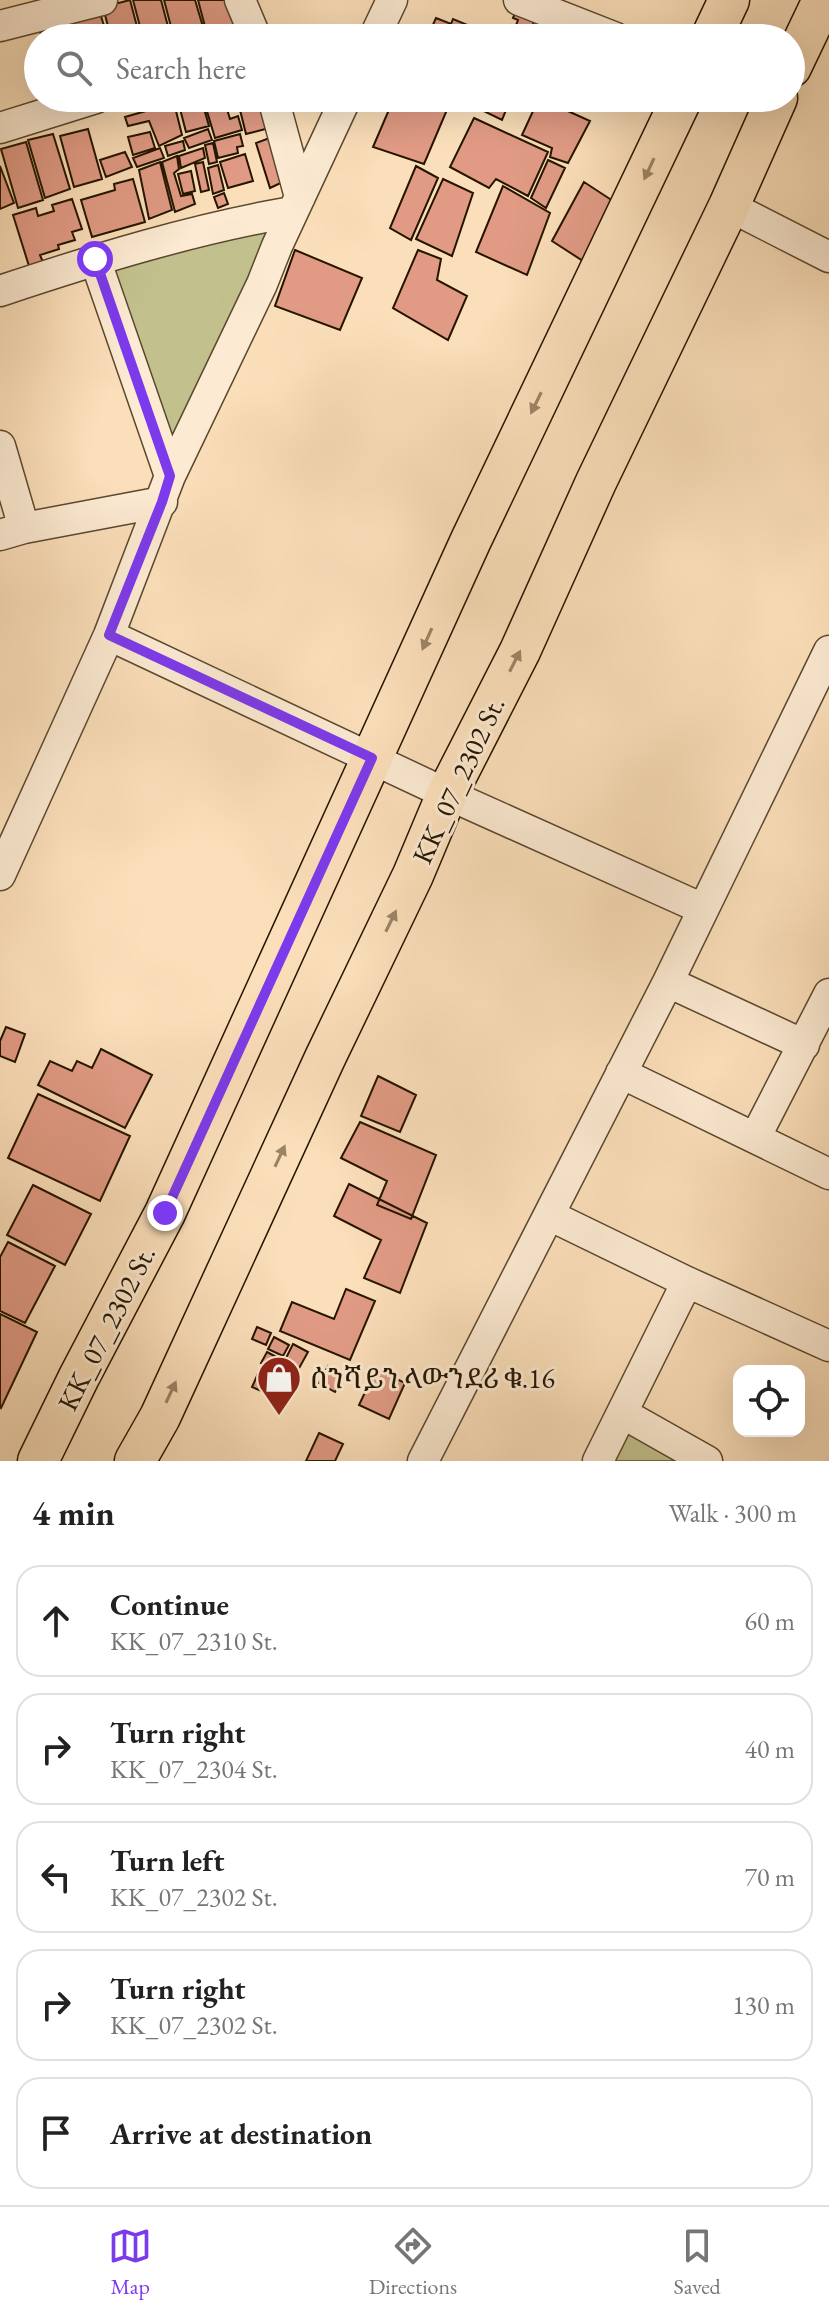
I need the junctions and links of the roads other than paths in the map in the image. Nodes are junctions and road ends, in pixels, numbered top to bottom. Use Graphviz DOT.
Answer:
graph roads {
  1 [pos="102,0"];
  2 [pos="240,0"];
  3 [pos="392,0"];
  4 [pos="519,0"];
  5 [pos="729,0"];
  6 [pos="823,0"];
  7 [pos="250,24"];
  8 [pos="381,24"];
  9 [pos="580,24"];
  10 [pos="718,24"];
  11 [pos="0,26"];
  12 [pos="805,38"];
  13 [pos="51,112"];
  14 [pos="276,112"];
  15 [pos="339,112"];
  16 [pos="675,112"];
  17 [pos="771,112"];
  18 [pos="0,128"];
  19 [pos="296,205"];
  20 [pos="729,206"];
  21 [pos="829,257"];
  22 [pos="95,259"];
  23 [pos="0,291"];
  24 [pos="0,446"];
  25 [pos="166,489"];
  26 [pos="12,531"];
  27 [pos="109,635"];
  28 [pos="829,651"];
  29 [pos="372,758"];
  30 [pos="447,794"];
  31 [pos="0,875"];
  32 [pos="703,909"];
  33 [pos="668,982"];
  34 [pos="829,994"];
  35 [pos="804,1045"];
  36 [pos="621,1073"];
  37 [pos="755,1138"];
  38 [pos="829,1174"];
  39 [pos="549,1215"];
  40 [pos="687,1282"];
  41 [pos="827,1340"];
  42 [pos="622,1413"];
  43 [pos="38,1461"];
  44 [pos="135,1461"];
  45 [pos="423,1461"];
  46 [pos="598,1461"];
  47 [pos="707,1461"];
  1 -- 11 [label="street"];
  2 -- 7 [label="street"];
  3 -- 8 [label="street"];
  4 -- 9 [label="street"];
  5 -- 10 [label="main road"];
  6 -- 12 [label="main road"];
  13 -- 18 [label="street"];
  14 -- 19 [label="street"];
  15 -- 19 [label="street"];
  16 -- 29 [label="main road, KK_07_2302 St., one-way"];
  17 -- 20 [label="main road, KK_07_2302 St."];
  19 -- 22 [label="street"];
  19 -- 25 [label="street"];
  20 -- 21 [label="street"];
  30 -- 20 [label="main road, KK_07_2302 St., one-way"];
  22 -- 23 [label="street"];
  22 -- 25 [label="street"];
  24 -- 26 [label="street"];
  25 -- 26 [label="street"];
  25 -- 27 [label="street"];
  27 -- 29 [label="street"];
  27 -- 31 [label="street"];
  28 -- 32 [label="street"];
  29 -- 30 [label="street"];
  29 -- 43 [label="main road, KK_07_2302 St."];
  30 -- 32 [label="street"];
  44 -- 30 [label="main road, KK_07_2302 St., one-way"];
  32 -- 33 [label="street"];
  33 -- 35 [label="street"];
  33 -- 36 [label="street"];
  34 -- 35 [label="street"];
  35 -- 37 [label="street"];
  36 -- 37 [label="street"];
  36 -- 39 [label="street"];
  37 -- 38 [label="street"];
  39 -- 40 [label="street"];
  39 -- 45 [label="street"];
  40 -- 41 [label="street"];
  40 -- 42 [label="street"];
  42 -- 46 [label="street"];
  42 -- 47 [label="street"];
}
